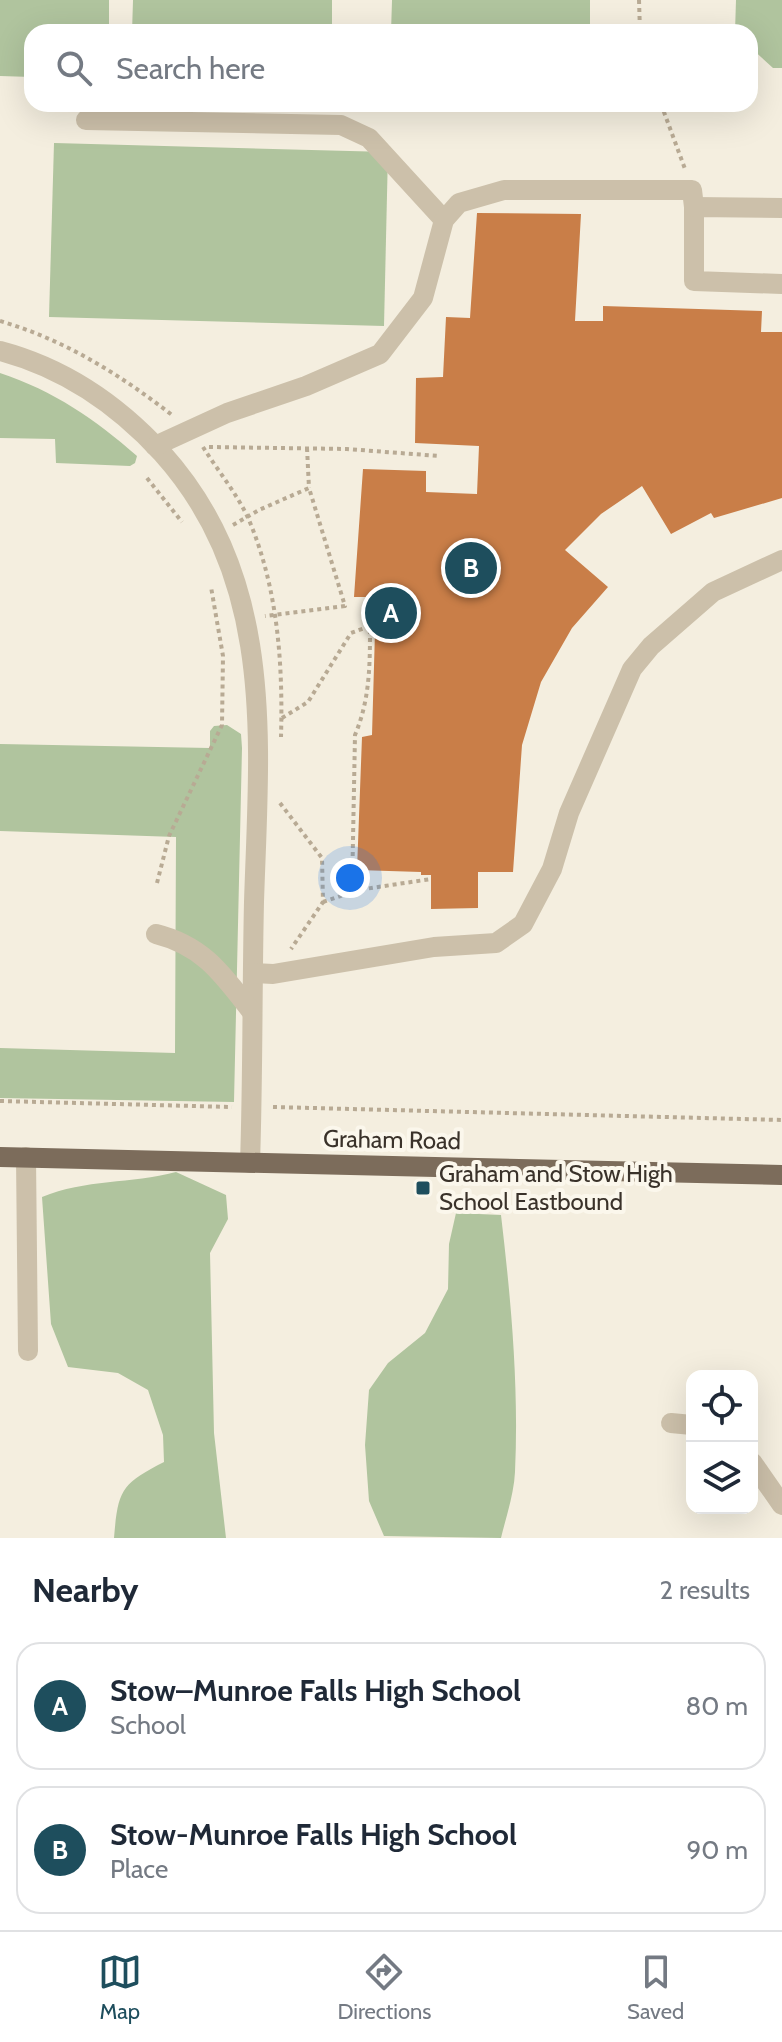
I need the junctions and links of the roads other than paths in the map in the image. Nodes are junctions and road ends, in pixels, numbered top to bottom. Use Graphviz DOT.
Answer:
graph roads {
  1 [pos="86,120"];
  2 [pos="693,199"];
  3 [pos="782,208"];
  4 [pos="444,220"];
  5 [pos="782,284"];
  6 [pos="0,351"];
  7 [pos="155,446"];
  8 [pos="782,560"];
  9 [pos="156,934"];
  10 [pos="263,973"];
  11 [pos="252,1012"];
  12 [pos="0,1157"];
  13 [pos="26,1157"];
  14 [pos="250,1163"];
  15 [pos="782,1175"];
  16 [pos="28,1351"];
  17 [pos="758,1471"];
  18 [pos="782,1505"];
  1 -- 4 [label="street"];
  2 -- 3 [label="street"];
  2 -- 4 [label="street"];
  2 -- 5 [label="street"];
  4 -- 7 [label="street"];
  6 -- 7 [label="street"];
  7 -- 10 [label="street"];
  8 -- 10 [label="street"];
  9 -- 11 [label="street"];
  10 -- 11 [label="street"];
  11 -- 14 [label="street"];
  12 -- 13 [label="main road, Graham Road"];
  13 -- 14 [label="main road, Graham Road"];
  13 -- 16 [label="street"];
  14 -- 15 [label="main road, Graham Road"];
  17 -- 18 [label="street"];
}
